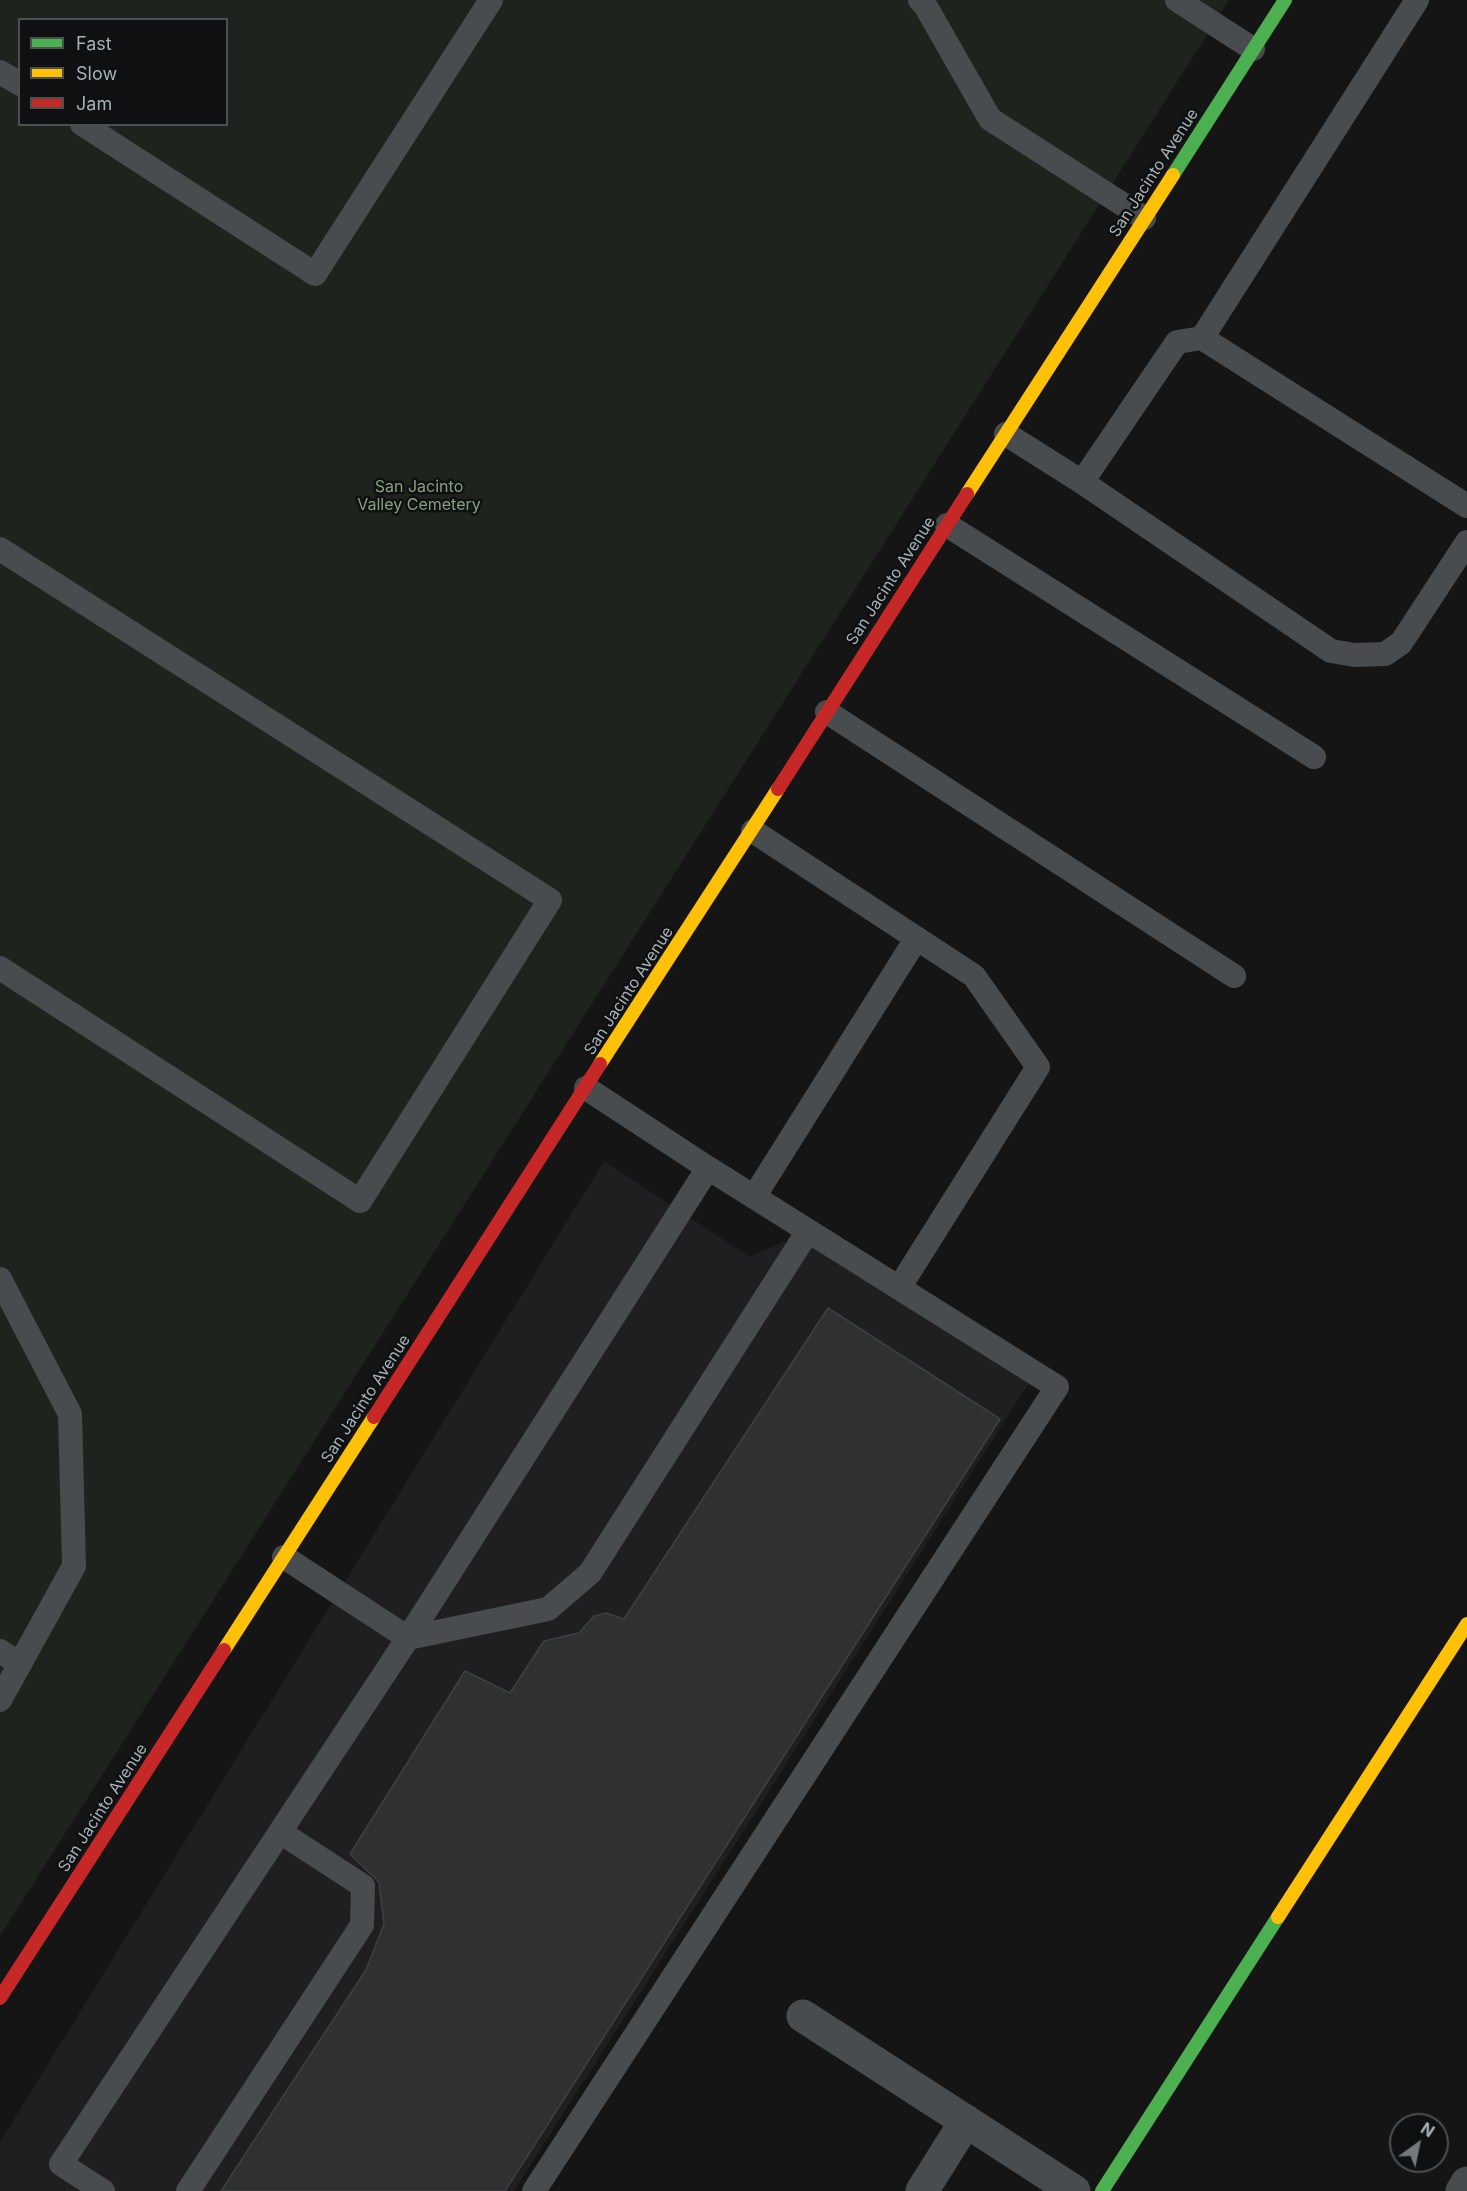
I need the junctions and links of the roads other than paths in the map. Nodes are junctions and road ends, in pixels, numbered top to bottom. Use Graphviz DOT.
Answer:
graph roads {
  1 [pos="491,0"];
  2 [pos="920,0"];
  3 [pos="1177,0"];
  4 [pos="1285,0"];
  5 [pos="1414,1"];
  6 [pos="1253,49"];
  7 [pos="0,72"];
  8 [pos="18,83"];
  9 [pos="85,126"];
  10 [pos="1144,218"];
  11 [pos="1202,338"];
  12 [pos="1006,434"];
  13 [pos="1082,482"];
  14 [pos="1467,506"];
  15 [pos="947,525"];
  16 [pos="1467,542"];
  17 [pos="0,549"];
  18 [pos="827,712"];
  19 [pos="1314,757"];
  20 [pos="753,831"];
  21 [pos="916,939"];
  22 [pos="0,968"];
  23 [pos="1234,976"];
  24 [pos="586,1088"];
  25 [pos="708,1168"];
  26 [pos="754,1197"];
  27 [pos="808,1231"];
  28 [pos="0,1279"];
  29 [pos="899,1288"];
  30 [pos="284,1557"];
  31 [pos="1467,1624"];
  32 [pos="408,1638"];
  33 [pos="10,1657"];
  34 [pos="0,1700"];
  35 [pos="280,1832"];
  36 [pos="0,1998"];
  37 [pos="803,2016"];
  38 [pos="966,2121"];
  39 [pos="1467,2182"];
  40 [pos="103,2191"];
  41 [pos="188,2191"];
  42 [pos="534,2191"];
  43 [pos="922,2191"];
  44 [pos="1074,2191"];
  45 [pos="1102,2191"];
  46 [pos="1462,2191"];
  1 -- 9 [label="lane"];
  2 -- 10 [label="lane"];
  3 -- 6 [label="lane"];
  4 -- 6 [label="main road, San Jacinto Avenue"];
  5 -- 11 [label="lane"];
  6 -- 10 [label="main road, San Jacinto Avenue"];
  7 -- 8 [label="lane"];
  10 -- 12 [label="main road, San Jacinto Avenue"];
  11 -- 13 [label="lane"];
  11 -- 14 [label="lane"];
  12 -- 13 [label="lane"];
  12 -- 15 [label="main road, San Jacinto Avenue"];
  13 -- 16 [label="lane"];
  15 -- 18 [label="main road, San Jacinto Avenue"];
  15 -- 19 [label="lane"];
  17 -- 22 [label="lane"];
  18 -- 20 [label="main road, San Jacinto Avenue"];
  18 -- 23 [label="lane"];
  20 -- 21 [label="lane"];
  20 -- 24 [label="main road, San Jacinto Avenue"];
  21 -- 26 [label="lane"];
  21 -- 29 [label="lane"];
  24 -- 25 [label="lane"];
  24 -- 30 [label="main road, San Jacinto Avenue"];
  25 -- 26 [label="lane"];
  25 -- 32 [label="lane"];
  26 -- 27 [label="lane"];
  27 -- 29 [label="lane"];
  27 -- 32 [label="lane"];
  28 -- 33 [label="lane"];
  29 -- 42 [label="lane"];
  30 -- 32 [label="lane"];
  30 -- 36 [label="main road, San Jacinto Avenue"];
  31 -- 45 [label="main road"];
  32 -- 35 [label="lane"];
  33 -- 34 [label="lane"];
  35 -- 40 [label="lane"];
  35 -- 41 [label="lane"];
  37 -- 38 [label="street"];
  38 -- 43 [label="street"];
  38 -- 44 [label="street"];
  39 -- 46 [label="street"];
}
